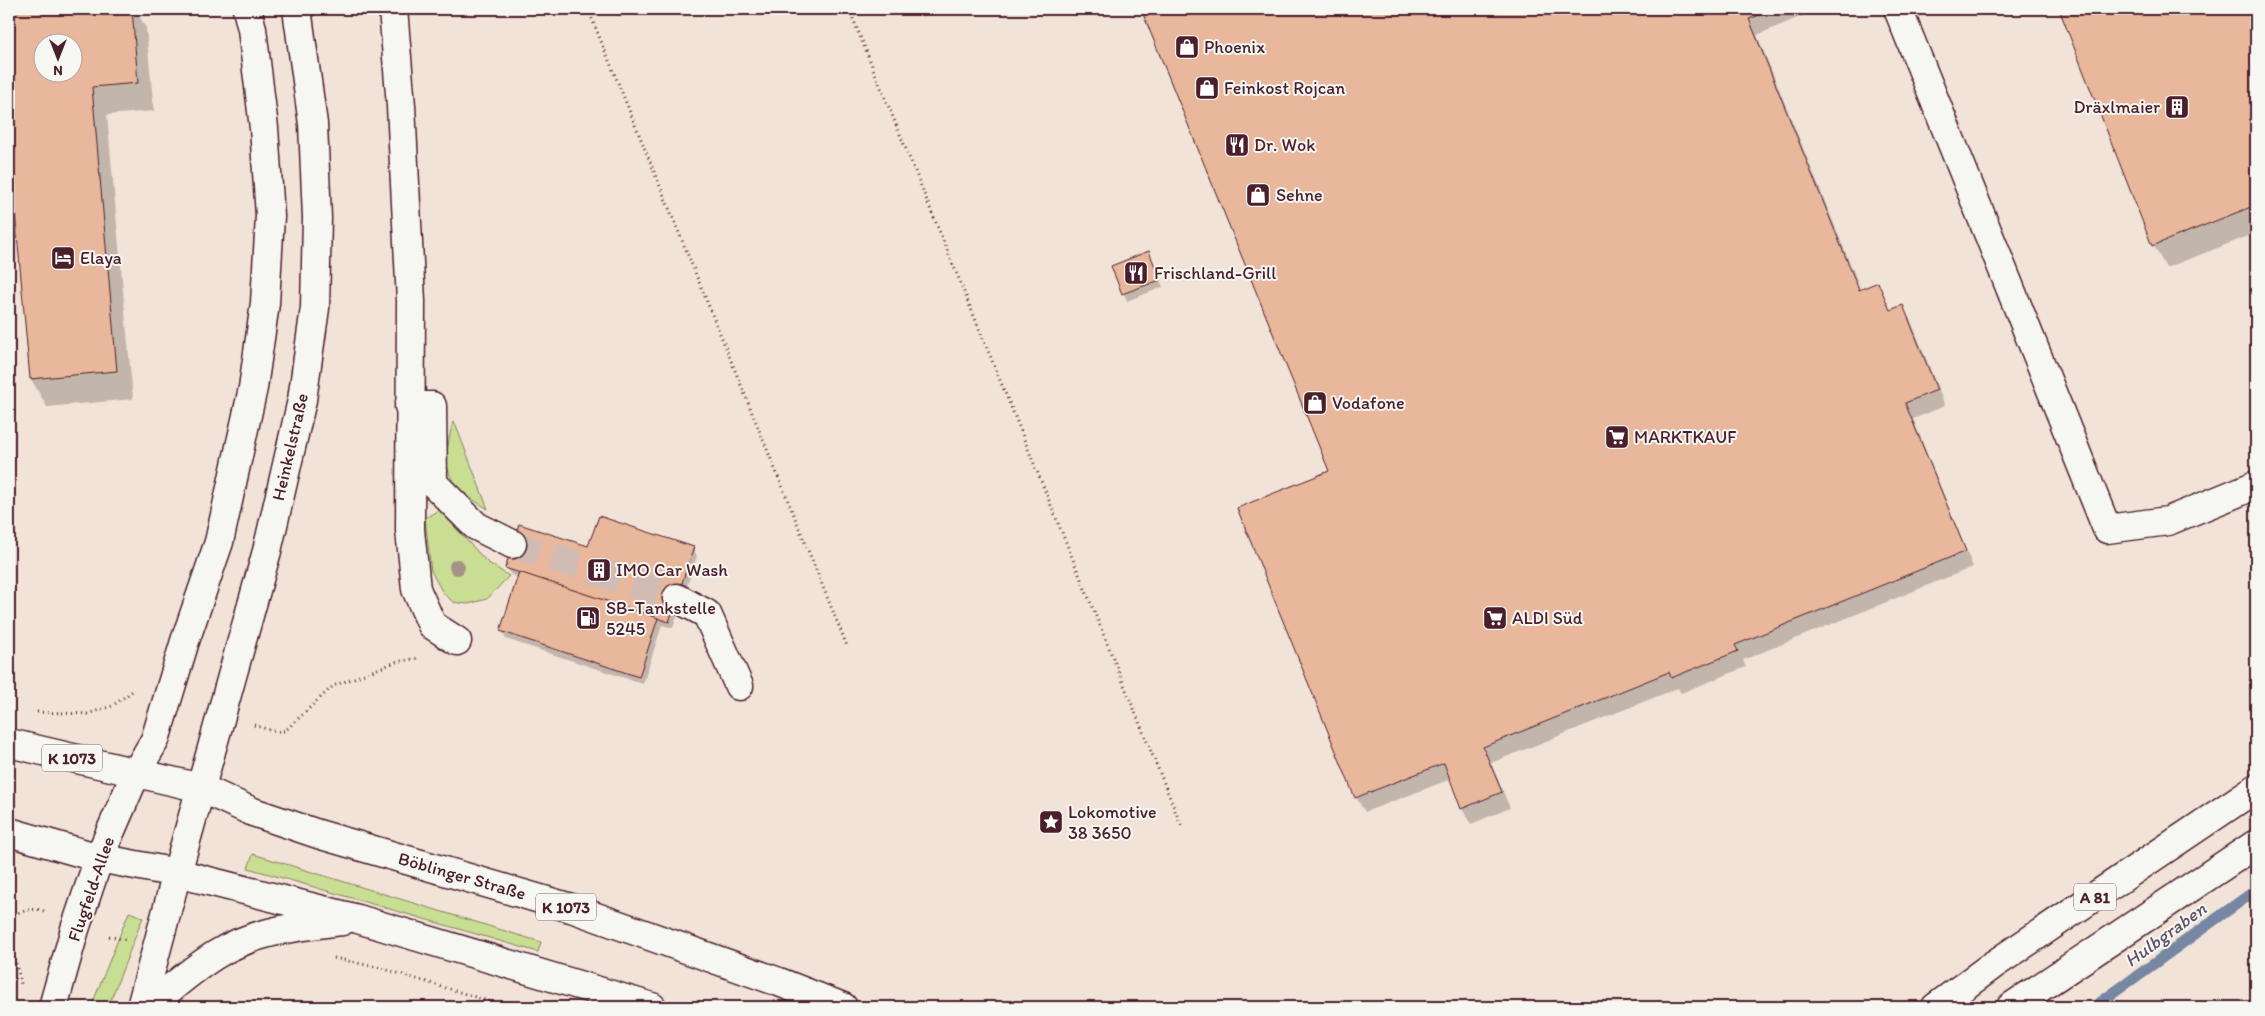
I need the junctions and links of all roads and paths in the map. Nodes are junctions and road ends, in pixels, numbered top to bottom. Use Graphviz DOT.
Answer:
graph roads {
  1 [pos="247,9"];
  2 [pos="297,9"];
  3 [pos="393,9"];
  4 [pos="588,9"];
  5 [pos="849,9"];
  6 [pos="1898,9"];
  7 [pos="420,406"];
  8 [pos="2256,486"];
  9 [pos="512,544"];
  10 [pos="676,598"];
  11 [pos="457,642"];
  12 [pos="847,646"];
  13 [pos="422,658"];
  14 [pos="739,686"];
  15 [pos="136,689"];
  16 [pos="27,712"];
  17 [pos="254,726"];
  18 [pos="9,743"];
  19 [pos="136,773"];
  20 [pos="201,788"];
  21 [pos="2256,788"];
  22 [pos="1181,825"];
  23 [pos="9,832"];
  24 [pos="2256,844"];
  25 [pos="99,858"];
  26 [pos="177,873"];
  27 [pos="9,900"];
  28 [pos="10,916"];
  29 [pos="358,919"];
  30 [pos="9,950"];
  31 [pos="329,957"];
  32 [pos="21,993"];
  33 [pos="54,1007"];
  34 [pos="141,1007"];
  35 [pos="147,1007"];
  36 [pos="508,1007"];
  37 [pos="652,1007"];
  38 [pos="843,1007"];
  39 [pos="1936,1007"];
  40 [pos="2011,1007"];
  1 -- 19 [label="main road"];
  2 -- 20 [label="main road, Heinkelstraße"];
  3 -- 7 [label="main road"];
  4 -- 12 [label="path"];
  5 -- 22 [label="path"];
  6 -- 8 [label="main road"];
  7 -- 9 [label="main road"];
  7 -- 11 [label="main road"];
  10 -- 14 [label="main road"];
  13 -- 17 [label="path"];
  15 -- 16 [label="path"];
  18 -- 19 [label="main road, K 1073"];
  19 -- 20 [label="main road, Böblinger Straße / K 1073"];
  19 -- 25 [label="main road, Flugfeld-Allee"];
  20 -- 26 [label="main road, Heinkelstraße"];
  20 -- 38 [label="main road, Böblinger Straße / K 1073"];
  21 -- 39 [label="main road, A 81"];
  23 -- 25 [label="main road"];
  24 -- 40 [label="main road, A 81"];
  25 -- 26 [label="main road"];
  25 -- 33 [label="main road, Flugfeld-Allee"];
  26 -- 29 [label="main road"];
  26 -- 34 [label="main road"];
  27 -- 28 [label="path"];
  29 -- 35 [label="main road"];
  29 -- 37 [label="main road"];
  30 -- 32 [label="path"];
  31 -- 36 [label="path"];
}
